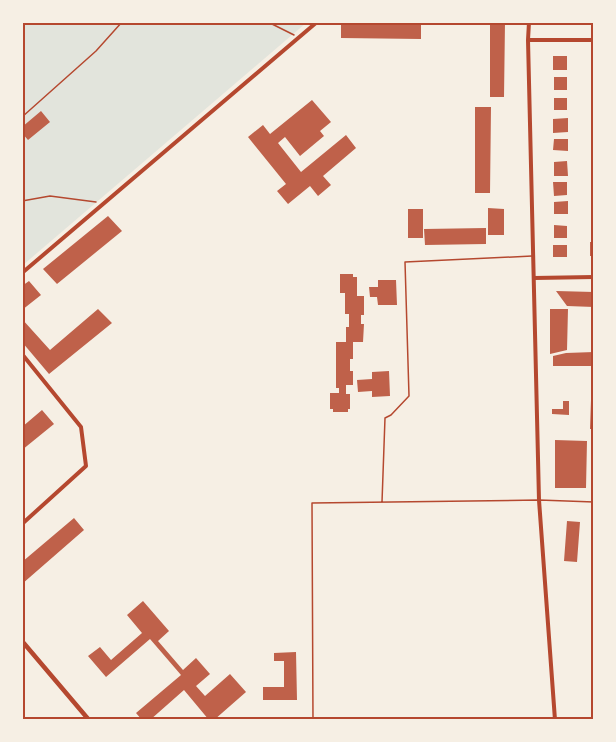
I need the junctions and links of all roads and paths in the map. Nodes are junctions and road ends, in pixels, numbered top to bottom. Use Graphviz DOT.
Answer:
graph roads {
  1 [pos="122,22"];
  2 [pos="268,22"];
  3 [pos="317,22"];
  4 [pos="529,22"];
  5 [pos="294,36"];
  6 [pos="528,40"];
  7 [pos="594,40"];
  8 [pos="22,117"];
  9 [pos="22,201"];
  10 [pos="100,202"];
  11 [pos="533,256"];
  12 [pos="22,273"];
  13 [pos="594,277"];
  14 [pos="534,278"];
  15 [pos="22,354"];
  16 [pos="539,500"];
  17 [pos="382,502"];
  18 [pos="594,502"];
  19 [pos="22,524"];
  20 [pos="22,641"];
  21 [pos="89,720"];
  22 [pos="313,720"];
  23 [pos="555,720"];
  1 -- 8 [label="path"];
  2 -- 5 [label="path"];
  3 -- 12 [label="street"];
  4 -- 6 [label="street"];
  6 -- 7 [label="street"];
  6 -- 11 [label="street"];
  9 -- 10 [label="path"];
  11 -- 14 [label="street"];
  11 -- 17 [label="lane"];
  13 -- 14 [label="street"];
  14 -- 16 [label="street"];
  15 -- 19 [label="street"];
  16 -- 17 [label="lane"];
  16 -- 18 [label="lane"];
  16 -- 23 [label="street"];
  17 -- 22 [label="lane"];
  20 -- 21 [label="street"];
}
